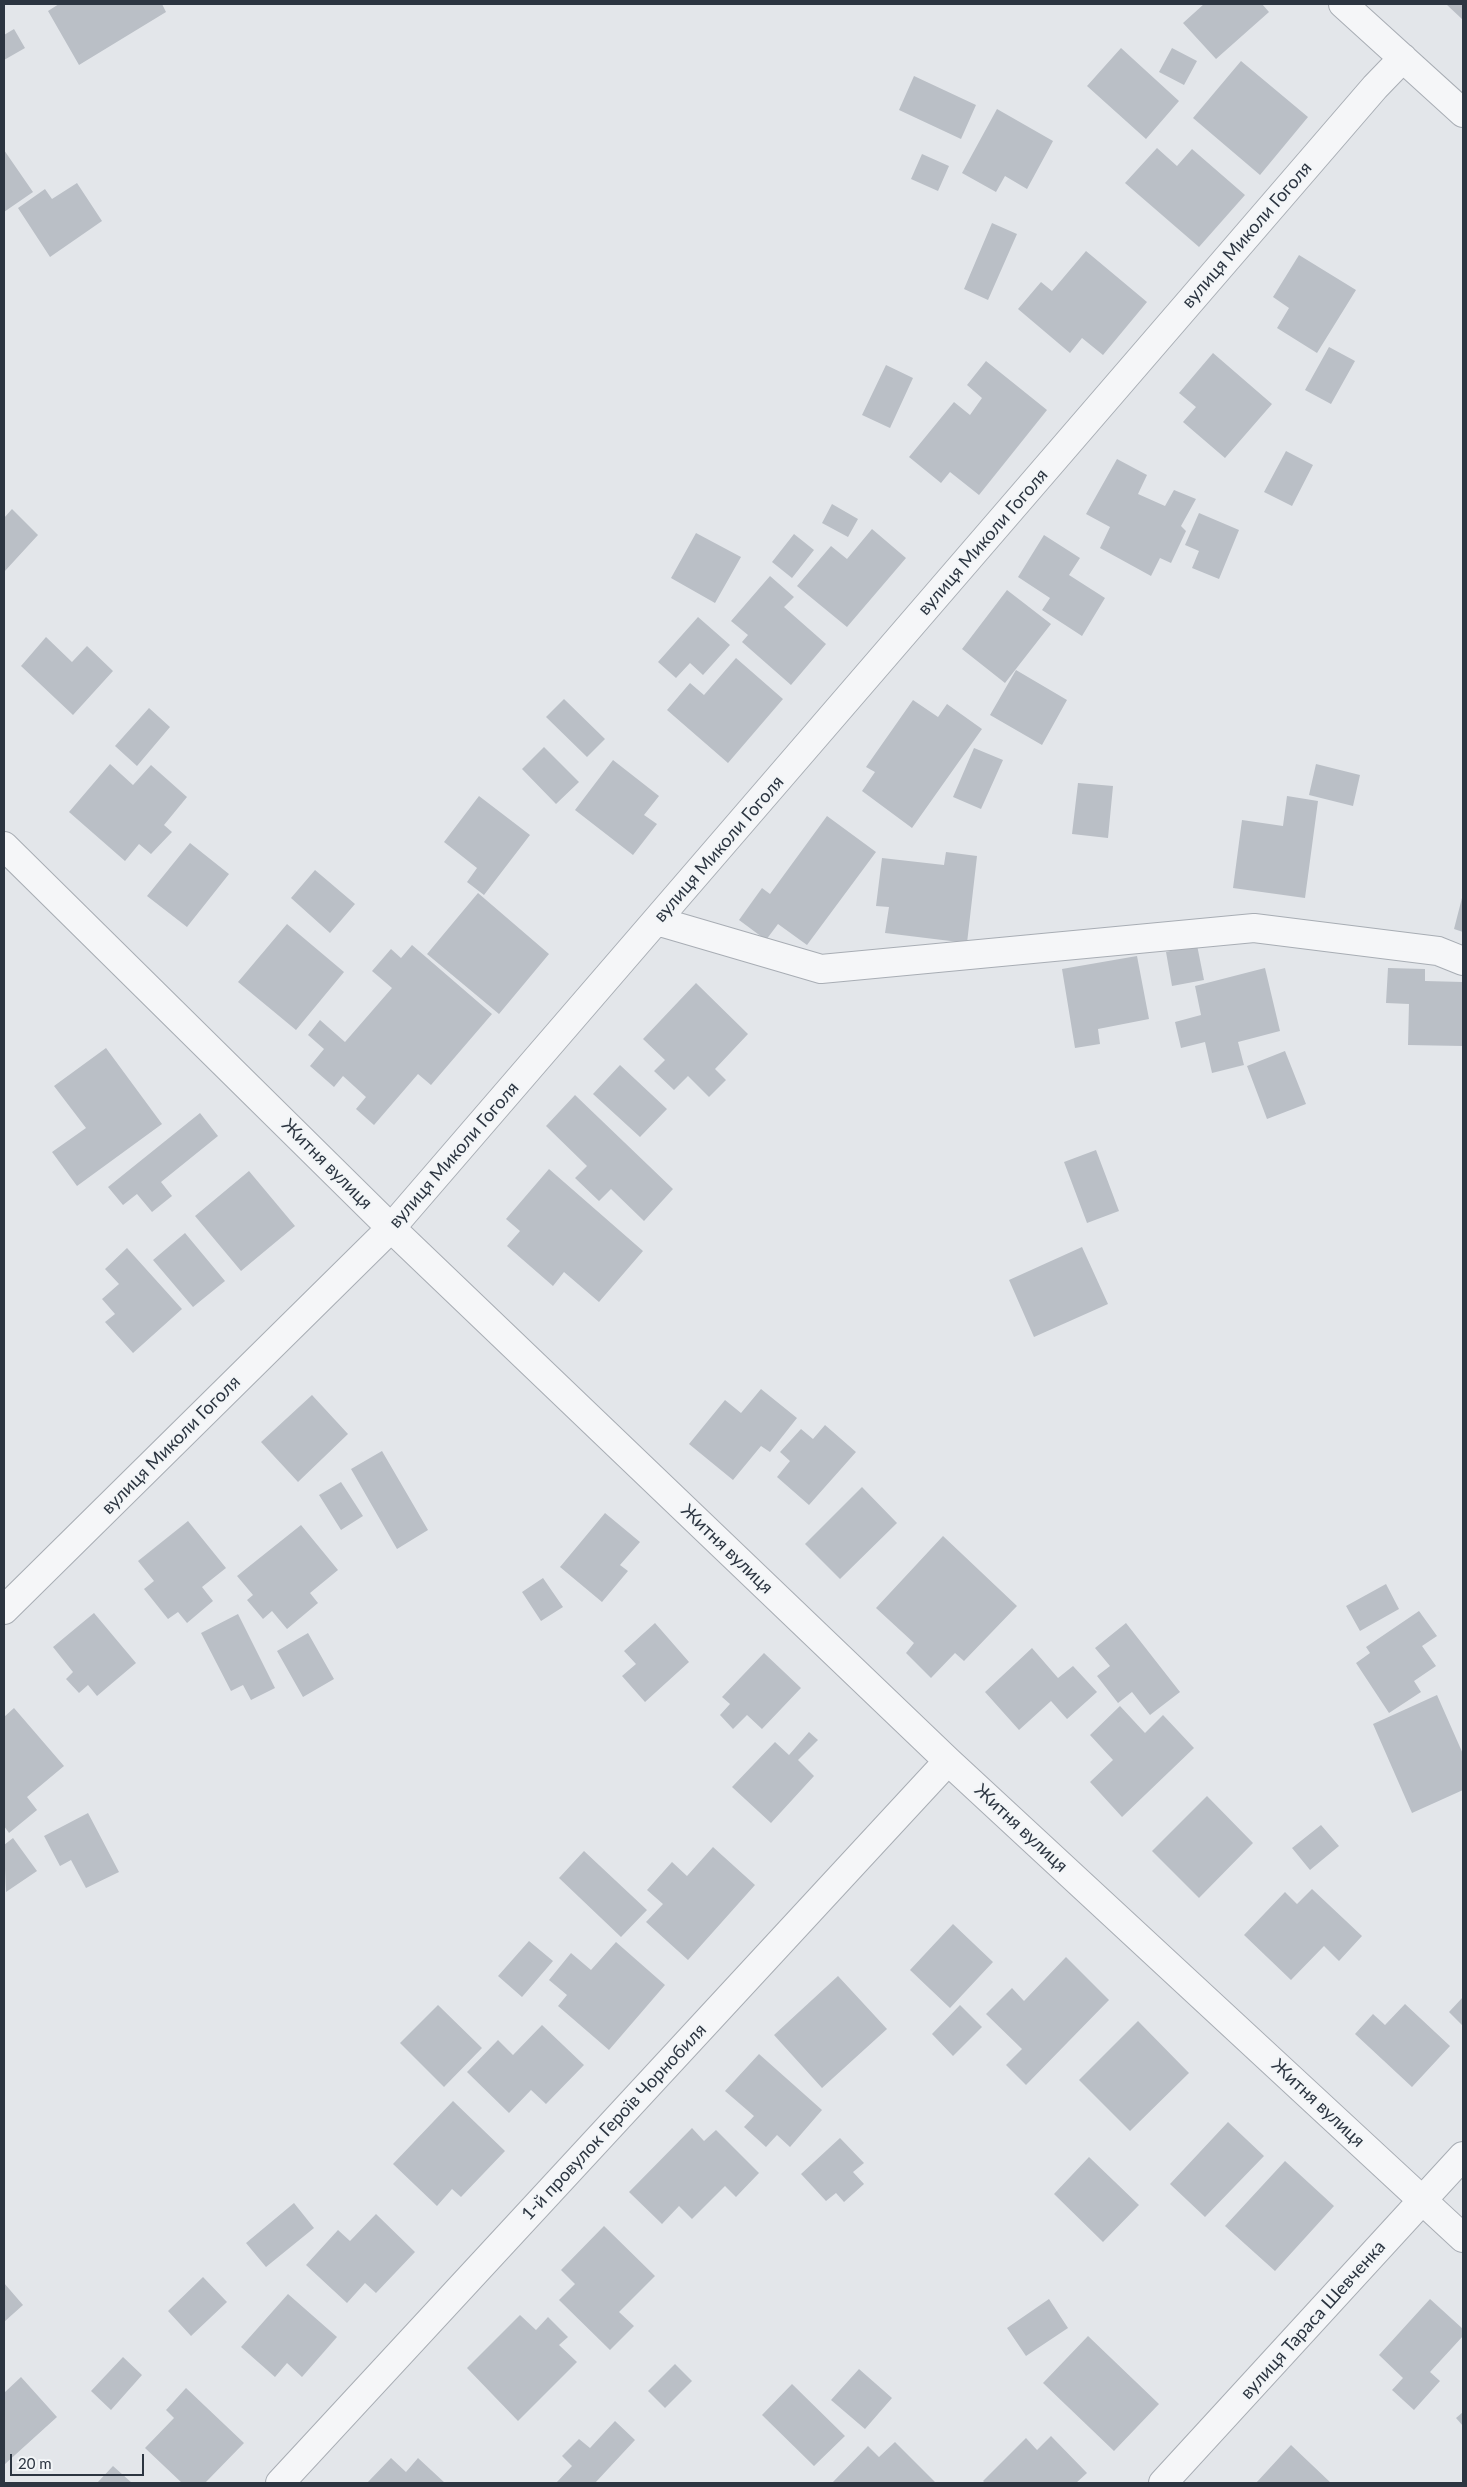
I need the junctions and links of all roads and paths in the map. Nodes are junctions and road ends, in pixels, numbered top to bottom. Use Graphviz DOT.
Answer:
graph roads {
  1 [pos="1343,4"];
  2 [pos="1402,58"];
  3 [pos="1463,113"];
  4 [pos="4,846"];
  5 [pos="657,921"];
  6 [pos="1463,961"];
  7 [pos="391,1228"];
  8 [pos="4,1610"];
  9 [pos="948,1761"];
  10 [pos="1463,2156"];
  11 [pos="1423,2200"];
  12 [pos="1463,2238"];
  13 [pos="280,2483"];
  14 [pos="1163,2483"];
  1 -- 2 [label="street"];
  2 -- 3 [label="street"];
  2 -- 5 [label="street, вулиця Миколи Гоголя"];
  4 -- 7 [label="street, Житня вулиця"];
  5 -- 6 [label="street"];
  5 -- 7 [label="street, вулиця Миколи Гоголя"];
  7 -- 8 [label="street, вулиця Миколи Гоголя"];
  7 -- 9 [label="street, Житня вулиця"];
  9 -- 11 [label="street, Житня вулиця"];
  9 -- 13 [label="street, 1-й провулок Героїв Чорнобиля"];
  10 -- 11 [label="street, вулиця Тараса Шевченка"];
  11 -- 12 [label="street, Житня вулиця"];
  11 -- 14 [label="street, вулиця Тараса Шевченка"];
}
